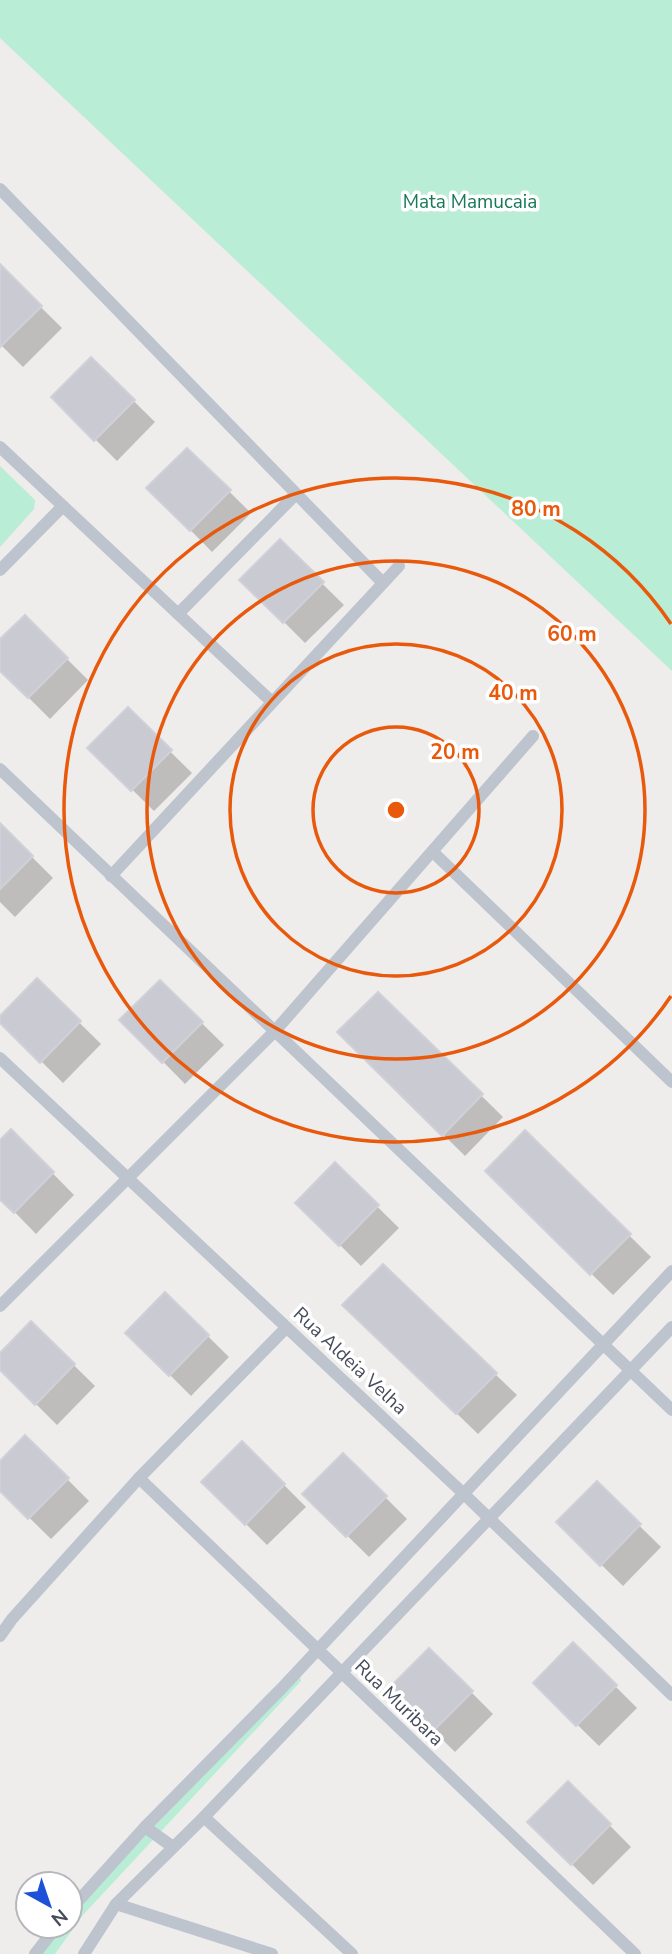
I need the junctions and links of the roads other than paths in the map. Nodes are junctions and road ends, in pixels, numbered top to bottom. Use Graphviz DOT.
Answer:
graph roads {
  1 [pos="0,189"];
  2 [pos="0,447"];
  3 [pos="295,495"];
  4 [pos="63,506"];
  5 [pos="399,566"];
  6 [pos="0,570"];
  7 [pos="383,583"];
  8 [pos="178,614"];
  9 [pos="272,702"];
  10 [pos="533,736"];
  11 [pos="0,769"];
  12 [pos="434,853"];
  13 [pos="111,876"];
  14 [pos="275,1031"];
  15 [pos="0,1058"];
  16 [pos="672,1082"];
  17 [pos="127,1180"];
  18 [pos="672,1271"];
  19 [pos="0,1306"];
  20 [pos="672,1327"];
  21 [pos="286,1328"];
  22 [pos="602,1345"];
  23 [pos="631,1370"];
  24 [pos="672,1410"];
  25 [pos="139,1478"];
  26 [pos="464,1494"];
  27 [pos="488,1519"];
  28 [pos="0,1636"];
  29 [pos="316,1650"];
  30 [pos="341,1675"];
  31 [pos="672,1695"];
  32 [pos="205,1817"];
  33 [pos="145,1827"];
  34 [pos="173,1847"];
  35 [pos="84,1895"];
  36 [pos="116,1904"];
  37 [pos="84,1954"];
  38 [pos="272,1954"];
  39 [pos="352,1954"];
  40 [pos="635,1954"];
  1 -- 3 [label="lane"];
  2 -- 4 [label="lane"];
  3 -- 7 [label="lane"];
  3 -- 8 [label="lane"];
  4 -- 6 [label="lane"];
  4 -- 8 [label="lane"];
  5 -- 7 [label="lane"];
  7 -- 9 [label="lane"];
  8 -- 9 [label="lane"];
  9 -- 13 [label="lane"];
  10 -- 12 [label="lane"];
  11 -- 13 [label="lane"];
  12 -- 14 [label="lane"];
  12 -- 16 [label="lane"];
  13 -- 14 [label="lane"];
  14 -- 17 [label="lane"];
  14 -- 22 [label="lane"];
  15 -- 17 [label="lane, Rua Aldeia Velha"];
  17 -- 19 [label="lane"];
  17 -- 21 [label="lane, Rua Aldeia Velha"];
  18 -- 22 [label="lane"];
  20 -- 23 [label="lane"];
  21 -- 25 [label="lane"];
  21 -- 26 [label="lane, Rua Aldeia Velha"];
  22 -- 23 [label="lane"];
  22 -- 26 [label="lane"];
  23 -- 24 [label="lane"];
  23 -- 27 [label="lane"];
  25 -- 28 [label="lane"];
  25 -- 29 [label="lane, Rua Muribara"];
  26 -- 27 [label="lane, Rua Aldeia Velha"];
  26 -- 29 [label="lane"];
  27 -- 30 [label="lane"];
  27 -- 31 [label="lane, Rua Aldeia Velha"];
  29 -- 30 [label="lane, Rua Muribara"];
  29 -- 33 [label="lane"];
  30 -- 32 [label="lane"];
  30 -- 40 [label="lane, Rua Muribara"];
  32 -- 34 [label="lane"];
  32 -- 39 [label="lane"];
  33 -- 34 [label="lane"];
  33 -- 35 [label="lane"];
  34 -- 36 [label="lane"];
  36 -- 37 [label="lane"];
  36 -- 38 [label="lane"];
}
